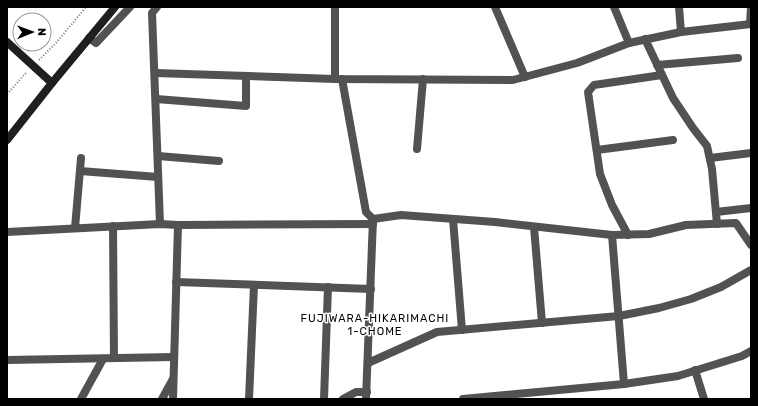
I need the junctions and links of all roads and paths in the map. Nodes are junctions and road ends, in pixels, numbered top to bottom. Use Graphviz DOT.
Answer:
graph roads {
  1 [pos="86,7"];
  2 [pos="114,7"];
  3 [pos="130,7"];
  4 [pos="157,7"];
  5 [pos="335,7"];
  6 [pos="495,7"];
  7 [pos="614,7"];
  8 [pos="679,7"];
  9 [pos="751,7"];
  10 [pos="751,24"];
  11 [pos="681,32"];
  12 [pos="89,38"];
  13 [pos="645,39"];
  14 [pos="7,42"];
  15 [pos="629,43"];
  16 [pos="738,58"];
  17 [pos="657,65"];
  18 [pos="32,66"];
  19 [pos="155,73"];
  20 [pos="662,75"];
  21 [pos="246,76"];
  22 [pos="525,77"];
  23 [pos="339,79"];
  24 [pos="423,79"];
  25 [pos="52,83"];
  26 [pos="7,94"];
  27 [pos="156,99"];
  28 [pos="7,140"];
  29 [pos="673,140"];
  30 [pos="417,149"];
  31 [pos="596,150"];
  32 [pos="751,153"];
  33 [pos="158,156"];
  34 [pos="81,158"];
  35 [pos="710,158"];
  36 [pos="219,161"];
  37 [pos="80,171"];
  38 [pos="158,177"];
  39 [pos="751,208"];
  40 [pos="716,212"];
  41 [pos="452,219"];
  42 [pos="373,222"];
  43 [pos="160,224"];
  44 [pos="717,224"];
  45 [pos="178,225"];
  46 [pos="113,226"];
  47 [pos="534,227"];
  48 [pos="75,228"];
  49 [pos="7,232"];
  50 [pos="628,235"];
  51 [pos="612,236"];
  52 [pos="751,245"];
  53 [pos="751,270"];
  54 [pos="176,282"];
  55 [pos="254,285"];
  56 [pos="328,287"];
  57 [pos="370,288"];
  58 [pos="619,316"];
  59 [pos="542,323"];
  60 [pos="462,330"];
  61 [pos="751,351"];
  62 [pos="103,358"];
  63 [pos="114,358"];
  64 [pos="174,358"];
  65 [pos="7,360"];
  66 [pos="368,363"];
  67 [pos="695,370"];
  68 [pos="174,378"];
  69 [pos="624,384"];
  70 [pos="367,395"];
  71 [pos="508,397"];
  72 [pos="81,399"];
  73 [pos="162,399"];
  74 [pos="173,399"];
  75 [pos="249,399"];
  76 [pos="324,399"];
  77 [pos="343,399"];
  78 [pos="463,399"];
  79 [pos="704,399"];
  1 -- 18 [label="path"];
  2 -- 12 [label="street"];
  3 -- 12 [label="street"];
  4 -- 19 [label="street"];
  5 -- 23 [label="street"];
  6 -- 22 [label="street"];
  7 -- 15 [label="street"];
  8 -- 11 [label="street"];
  9 -- 10 [label="street"];
  10 -- 11 [label="street"];
  11 -- 13 [label="street"];
  12 -- 25 [label="street"];
  13 -- 15 [label="street"];
  13 -- 17 [label="street"];
  14 -- 18 [label="street"];
  15 -- 22 [label="street"];
  16 -- 17 [label="street"];
  17 -- 20 [label="street"];
  18 -- 25 [label="street"];
  18 -- 26 [label="path"];
  19 -- 21 [label="street"];
  19 -- 27 [label="street"];
  20 -- 31 [label="street"];
  20 -- 35 [label="street"];
  21 -- 23 [label="street"];
  21 -- 27 [label="street"];
  22 -- 24 [label="street"];
  23 -- 24 [label="street"];
  23 -- 42 [label="street"];
  24 -- 30 [label="street"];
  25 -- 28 [label="street"];
  27 -- 33 [label="street"];
  29 -- 31 [label="street"];
  31 -- 50 [label="street"];
  32 -- 35 [label="street"];
  33 -- 36 [label="street"];
  33 -- 38 [label="street"];
  34 -- 37 [label="street"];
  35 -- 40 [label="street"];
  37 -- 38 [label="street"];
  37 -- 48 [label="street"];
  38 -- 43 [label="street"];
  39 -- 40 [label="street"];
  40 -- 44 [label="street"];
  41 -- 42 [label="street"];
  41 -- 47 [label="street"];
  41 -- 60 [label="street"];
  42 -- 45 [label="street"];
  42 -- 57 [label="street"];
  43 -- 45 [label="street"];
  43 -- 46 [label="street"];
  44 -- 50 [label="street"];
  44 -- 52 [label="street"];
  45 -- 54 [label="street"];
  46 -- 48 [label="street"];
  46 -- 63 [label="street"];
  47 -- 51 [label="street"];
  47 -- 59 [label="street"];
  48 -- 49 [label="street"];
  50 -- 51 [label="street"];
  51 -- 58 [label="street"];
  53 -- 58 [label="street"];
  54 -- 55 [label="street"];
  54 -- 64 [label="street"];
  55 -- 56 [label="street"];
  55 -- 75 [label="street"];
  56 -- 57 [label="street"];
  56 -- 76 [label="street"];
  57 -- 66 [label="street"];
  58 -- 59 [label="street"];
  58 -- 69 [label="street"];
  59 -- 60 [label="street"];
  60 -- 66 [label="street"];
  61 -- 67 [label="street"];
  62 -- 63 [label="street"];
  62 -- 65 [label="street"];
  62 -- 72 [label="street"];
  63 -- 64 [label="street"];
  64 -- 68 [label="street"];
  66 -- 70 [label="street"];
  67 -- 69 [label="street"];
  67 -- 79 [label="street"];
  68 -- 73 [label="street"];
  68 -- 74 [label="street"];
  69 -- 71 [label="street"];
  70 -- 77 [label="street"];
  71 -- 78 [label="street"];
}
